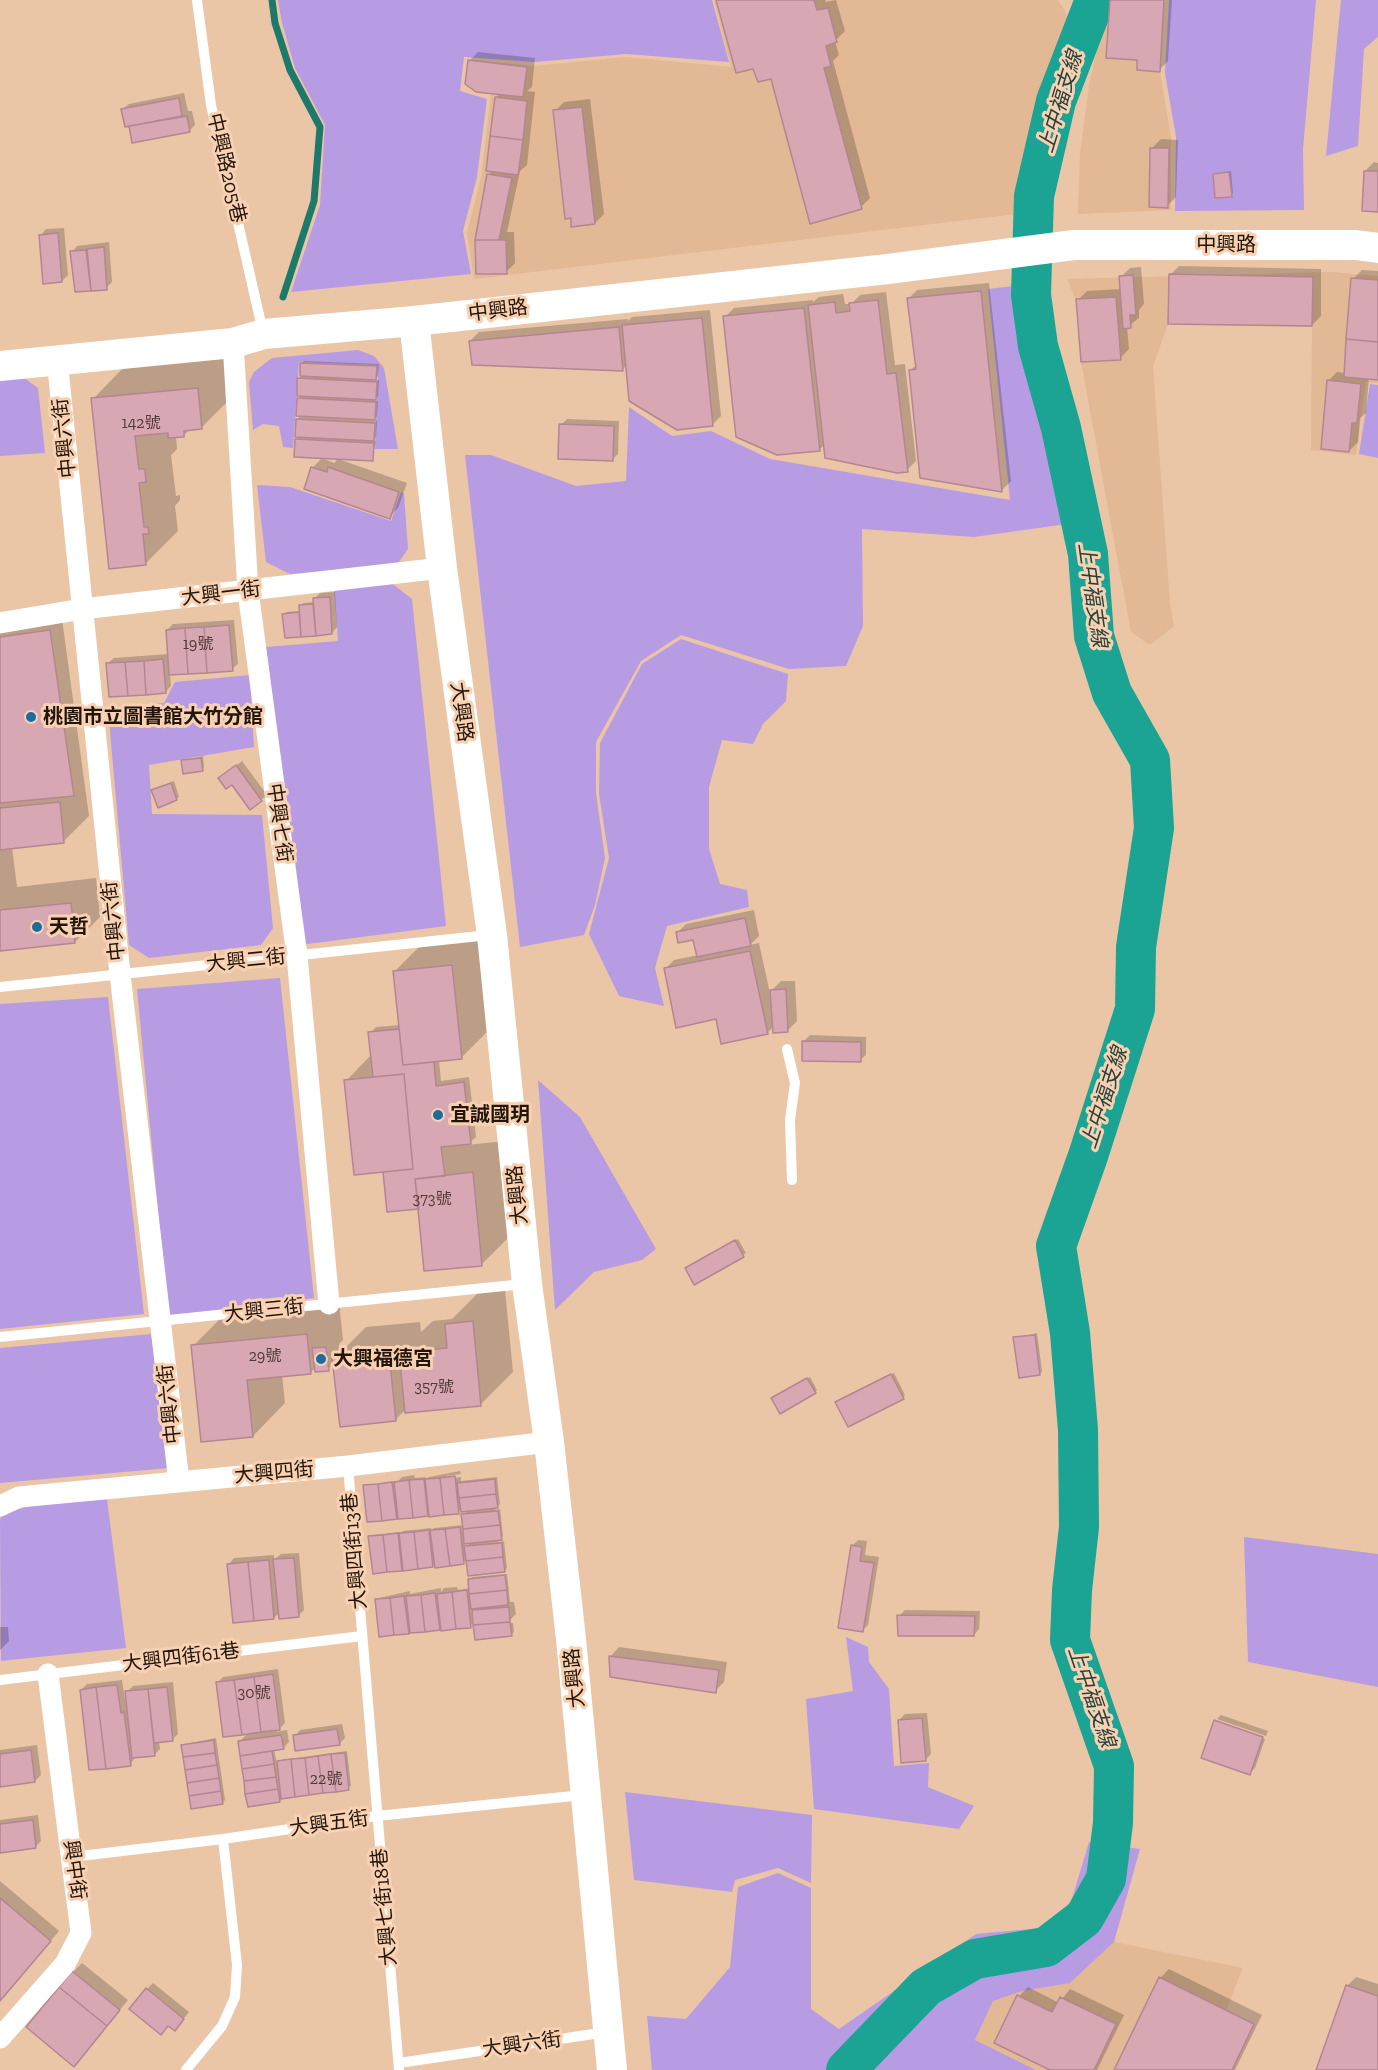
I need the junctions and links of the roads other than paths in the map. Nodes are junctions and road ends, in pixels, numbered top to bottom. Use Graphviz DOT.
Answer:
graph roads {
  1 [pos="197,0"];
  2 [pos="1378,248"];
  3 [pos="414,321"];
  4 [pos="264,334"];
  5 [pos="233,342"];
  6 [pos="57,359"];
  7 [pos="0,366"];
  8 [pos="442,568"];
  9 [pos="248,591"];
  10 [pos="82,609"];
  11 [pos="0,623"];
  12 [pos="492,934"];
  13 [pos="297,956"];
  14 [pos="120,974"];
  15 [pos="0,987"];
  16 [pos="787,1049"];
  17 [pos="792,1180"];
  18 [pos="527,1284"];
  19 [pos="329,1304"];
  20 [pos="161,1321"];
  21 [pos="0,1337"];
  22 [pos="549,1442"];
  23 [pos="348,1466"];
  24 [pos="179,1482"];
  25 [pos="0,1506"];
  26 [pos="362,1636"];
  27 [pos="48,1674"];
  28 [pos="0,1680"];
  29 [pos="586,1795"];
  30 [pos="378,1816"];
  31 [pos="224,1839"];
  32 [pos="72,1857"];
  33 [pos="610,2032"];
  34 [pos="0,2038"];
  35 [pos="399,2067"];
  36 [pos="186,2070"];
  37 [pos="612,2070"];
  1 -- 4 [label="lane, 中興路205巷"];
  2 -- 3 [label="street, 中興路"];
  3 -- 4 [label="street, 中興路"];
  3 -- 8 [label="street, 大興路"];
  4 -- 5 [label="street, 中興路"];
  5 -- 6 [label="street, 中興路"];
  5 -- 9 [label="street, 中興七街"];
  6 -- 7 [label="street, 中興路"];
  6 -- 10 [label="street, 中興六街"];
  8 -- 9 [label="street, 大興一街"];
  8 -- 12 [label="street, 大興路"];
  9 -- 10 [label="street, 大興一街"];
  9 -- 13 [label="street, 中興七街"];
  10 -- 11 [label="street, 大興一街"];
  10 -- 14 [label="street, 中興六街"];
  12 -- 13 [label="lane, 大興二街"];
  12 -- 18 [label="street, 大興路"];
  13 -- 14 [label="lane, 大興二街"];
  13 -- 19 [label="street, 中興七街"];
  14 -- 15 [label="lane, 大興二街"];
  14 -- 20 [label="street, 中興六街"];
  16 -- 17 [label="lane"];
  18 -- 19 [label="lane, 大興三街"];
  18 -- 22 [label="street, 大興路"];
  19 -- 20 [label="lane, 大興三街"];
  20 -- 21 [label="lane, 大興三街"];
  20 -- 24 [label="street, 中興六街"];
  22 -- 23 [label="street, 大興四街"];
  22 -- 29 [label="street, 大興路"];
  23 -- 24 [label="street, 大興四街"];
  23 -- 26 [label="lane, 大興四街13巷"];
  24 -- 25 [label="street, 大興四街"];
  26 -- 27 [label="lane, 大興四街61巷"];
  26 -- 30 [label="lane, 大興七街18巷"];
  27 -- 28 [label="lane, 大興四街61巷"];
  27 -- 32 [label="street, 興中街"];
  29 -- 30 [label="lane, 大興五街"];
  29 -- 33 [label="street, 大興路"];
  30 -- 31 [label="lane, 大興五街"];
  30 -- 35 [label="lane, 大興七街18巷"];
  31 -- 32 [label="lane, 大興五街"];
  31 -- 36 [label="lane"];
  32 -- 34 [label="street, 興中街"];
  33 -- 35 [label="lane, 大興六街"];
  33 -- 37 [label="street, 大興路"];
}
